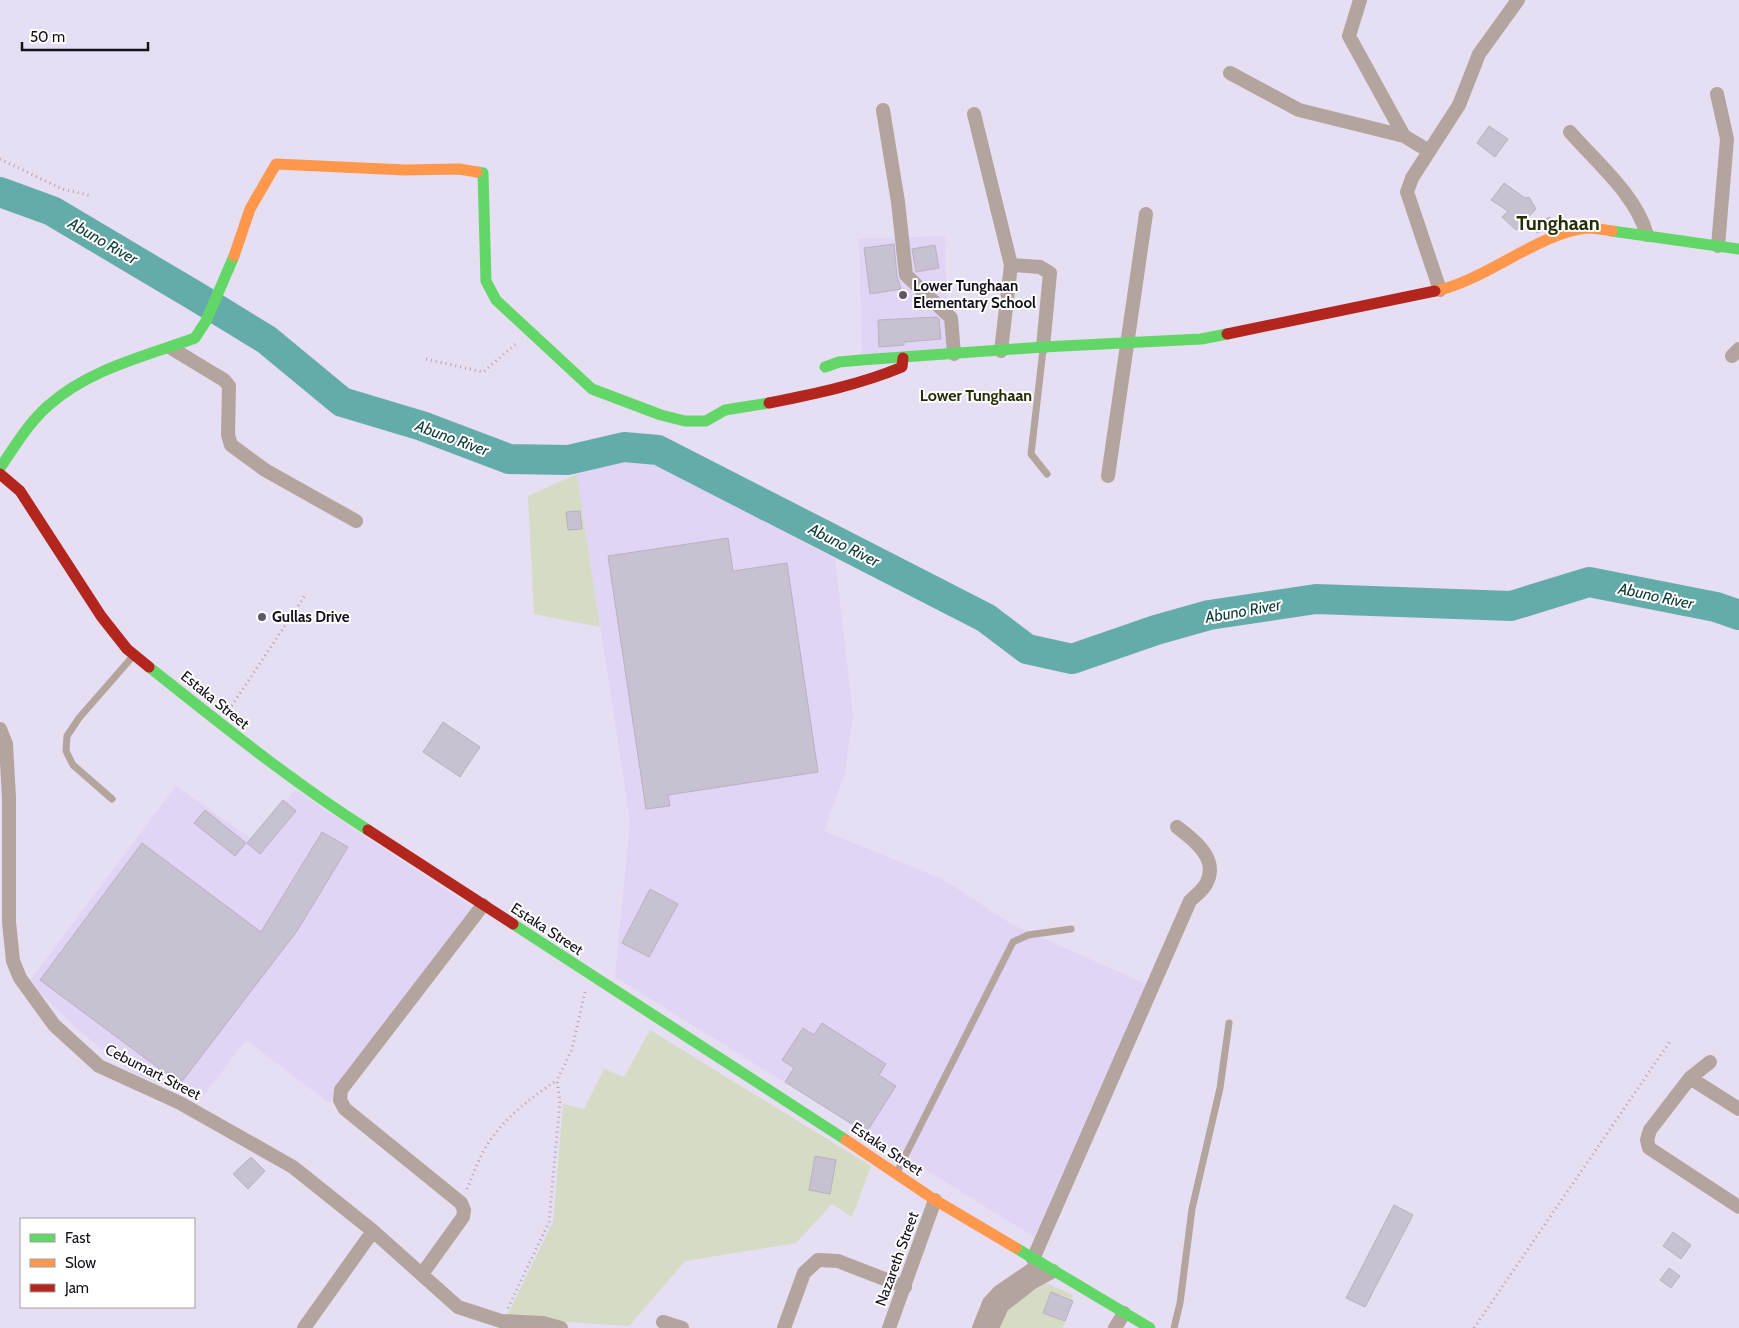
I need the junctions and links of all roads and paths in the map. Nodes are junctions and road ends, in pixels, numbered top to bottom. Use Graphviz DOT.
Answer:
graph roads {
  1 [pos="1360,0"];
  2 [pos="1518,0"];
  3 [pos="1230,73"];
  4 [pos="1717,94"];
  5 [pos="883,110"];
  6 [pos="974,114"];
  7 [pos="1570,132"];
  8 [pos="1404,136"];
  9 [pos="1429,151"];
  10 [pos="0,159"];
  11 [pos="92,196"];
  12 [pos="1146,214"];
  13 [pos="1647,235"];
  14 [pos="1718,246"];
  15 [pos="1739,249"];
  16 [pos="1011,265"];
  17 [pos="1440,290"];
  18 [pos="531,331"];
  19 [pos="1128,344"];
  20 [pos="1043,347"];
  21 [pos="171,348"];
  22 [pos="1000,351"];
  23 [pos="954,354"];
  24 [pos="903,358"];
  25 [pos="426,359"];
  26 [pos="825,367"];
  27 [pos="0,468"];
  28 [pos="0,474"];
  29 [pos="1047,474"];
  30 [pos="1108,476"];
  31 [pos="356,520"];
  32 [pos="306,594"];
  33 [pos="134,655"];
  34 [pos="220,724"];
  35 [pos="0,729"];
  36 [pos="112,799"];
  37 [pos="1177,827"];
  38 [pos="483,905"];
  39 [pos="1071,929"];
  40 [pos="588,974"];
  41 [pos="1228,1023"];
  42 [pos="1671,1040"];
  43 [pos="1710,1062"];
  44 [pos="1690,1078"];
  45 [pos="557,1080"];
  46 [pos="1739,1110"];
  47 [pos="896,1173"];
  48 [pos="935,1200"];
  49 [pos="461,1203"];
  50 [pos="1739,1207"];
  51 [pos="373,1231"];
  52 [pos="1036,1261"];
  53 [pos="1053,1271"];
  54 [pos="422,1274"];
  55 [pos="905,1287"];
  56 [pos="995,1304"];
  57 [pos="1124,1313"];
  58 [pos="501,1321"];
  59 [pos="663,1322"];
  60 [pos="304,1328"];
  61 [pos="561,1328"];
  62 [pos="682,1328"];
  63 [pos="784,1328"];
  64 [pos="889,1328"];
  65 [pos="979,1328"];
  66 [pos="992,1328"];
  67 [pos="1115,1328"];
  68 [pos="1150,1328"];
  69 [pos="1174,1328"];
  70 [pos="1474,1328"];
  1 -- 8 [label="street"];
  2 -- 9 [label="street"];
  3 -- 8 [label="street"];
  4 -- 14 [label="street"];
  5 -- 23 [label="street"];
  6 -- 16 [label="street"];
  7 -- 13 [label="street"];
  8 -- 9 [label="street"];
  9 -- 17 [label="street"];
  10 -- 11 [label="path"];
  12 -- 19 [label="street"];
  13 -- 14 [label="street"];
  13 -- 17 [label="street"];
  14 -- 15 [label="street"];
  16 -- 20 [label="street"];
  16 -- 22 [label="street"];
  17 -- 19 [label="street"];
  18 -- 21 [label="street"];
  18 -- 24 [label="street"];
  18 -- 25 [label="path"];
  19 -- 20 [label="street"];
  19 -- 30 [label="street"];
  20 -- 22 [label="street"];
  20 -- 29 [label="lane"];
  21 -- 27 [label="street"];
  21 -- 31 [label="street"];
  22 -- 23 [label="street"];
  23 -- 24 [label="street"];
  24 -- 26 [label="street"];
  28 -- 33 [label="street, Estaka Street"];
  32 -- 34 [label="path"];
  33 -- 34 [label="street, Estaka Street"];
  33 -- 36 [label="lane"];
  34 -- 38 [label="street, Estaka Street"];
  35 -- 51 [label="street, Cebumart Street"];
  37 -- 52 [label="street"];
  38 -- 40 [label="street, Estaka Street"];
  38 -- 49 [label="street"];
  39 -- 47 [label="lane"];
  40 -- 45 [label="path"];
  40 -- 47 [label="street, Estaka Street"];
  41 -- 69 [label="lane"];
  42 -- 70 [label="path"];
  43 -- 44 [label="street"];
  44 -- 46 [label="street"];
  44 -- 50 [label="street"];
  45 -- 49 [label="path"];
  45 -- 58 [label="path"];
  47 -- 48 [label="street, Estaka Street"];
  48 -- 52 [label="street, Estaka Street"];
  48 -- 55 [label="street, Nazareth Street"];
  49 -- 54 [label="street"];
  51 -- 54 [label="street, Cebumart Street"];
  51 -- 60 [label="street"];
  52 -- 53 [label="street, Estaka Street"];
  52 -- 56 [label="street"];
  53 -- 56 [label="street"];
  53 -- 57 [label="street, Estaka Street"];
  54 -- 58 [label="street, Cebumart Street"];
  55 -- 63 [label="street"];
  55 -- 64 [label="street, Nazareth Street"];
  56 -- 65 [label="street"];
  56 -- 66 [label="street"];
  57 -- 67 [label="street"];
  57 -- 68 [label="street, Estaka Street"];
  58 -- 61 [label="street, Cebumart Street"];
  59 -- 62 [label="street"];
}
